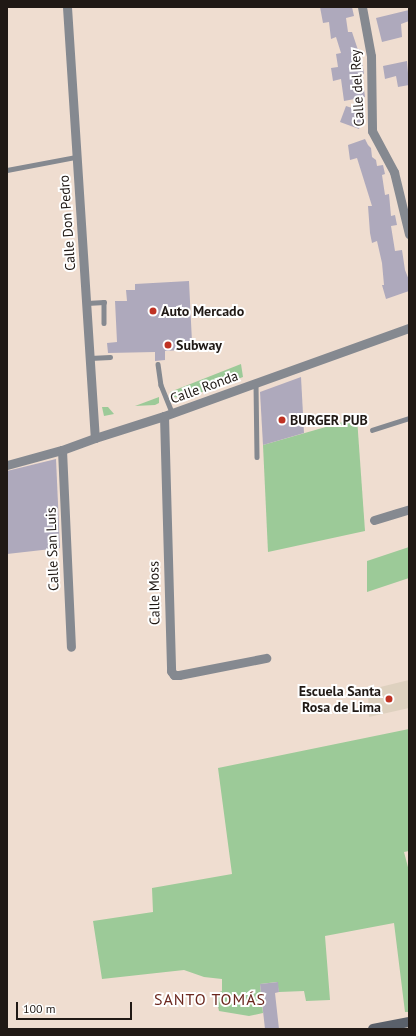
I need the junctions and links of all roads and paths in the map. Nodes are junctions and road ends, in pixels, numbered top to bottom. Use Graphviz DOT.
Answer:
graph roads {
  1 [pos="67,7"];
  2 [pos="362,7"];
  3 [pos="76,157"];
  4 [pos="7,170"];
  5 [pos="409,234"];
  6 [pos="87,303"];
  7 [pos="104,323"];
  8 [pos="409,328"];
  9 [pos="110,357"];
  10 [pos="90,358"];
  11 [pos="158,364"];
  12 [pos="256,384"];
  13 [pos="168,415"];
  14 [pos="409,418"];
  15 [pos="372,430"];
  16 [pos="95,438"];
  17 [pos="62,450"];
  18 [pos="257,457"];
  19 [pos="7,464"];
  20 [pos="409,509"];
  21 [pos="374,520"];
  22 [pos="71,647"];
  23 [pos="266,658"];
  24 [pos="409,1022"];
  25 [pos="377,1029"];
  1 -- 3 [label="street, Calle Don Pedro"];
  2 -- 5 [label="street, Calle del Rey"];
  3 -- 4 [label="lane"];
  3 -- 6 [label="street, Calle Don Pedro"];
  6 -- 7 [label="lane"];
  6 -- 10 [label="street, Calle Don Pedro"];
  8 -- 12 [label="street, Calle Ronda"];
  9 -- 10 [label="lane"];
  10 -- 16 [label="street, Calle Don Pedro"];
  11 -- 13 [label="lane"];
  12 -- 13 [label="street, Calle Ronda"];
  12 -- 18 [label="lane"];
  13 -- 16 [label="street, Calle Ronda"];
  13 -- 23 [label="street, Calle Moss"];
  14 -- 15 [label="lane"];
  16 -- 17 [label="street, Calle Ronda"];
  17 -- 19 [label="street, Calle Ronda"];
  17 -- 22 [label="street, Calle San Luis"];
  20 -- 21 [label="street"];
  24 -- 25 [label="main road"];
}
